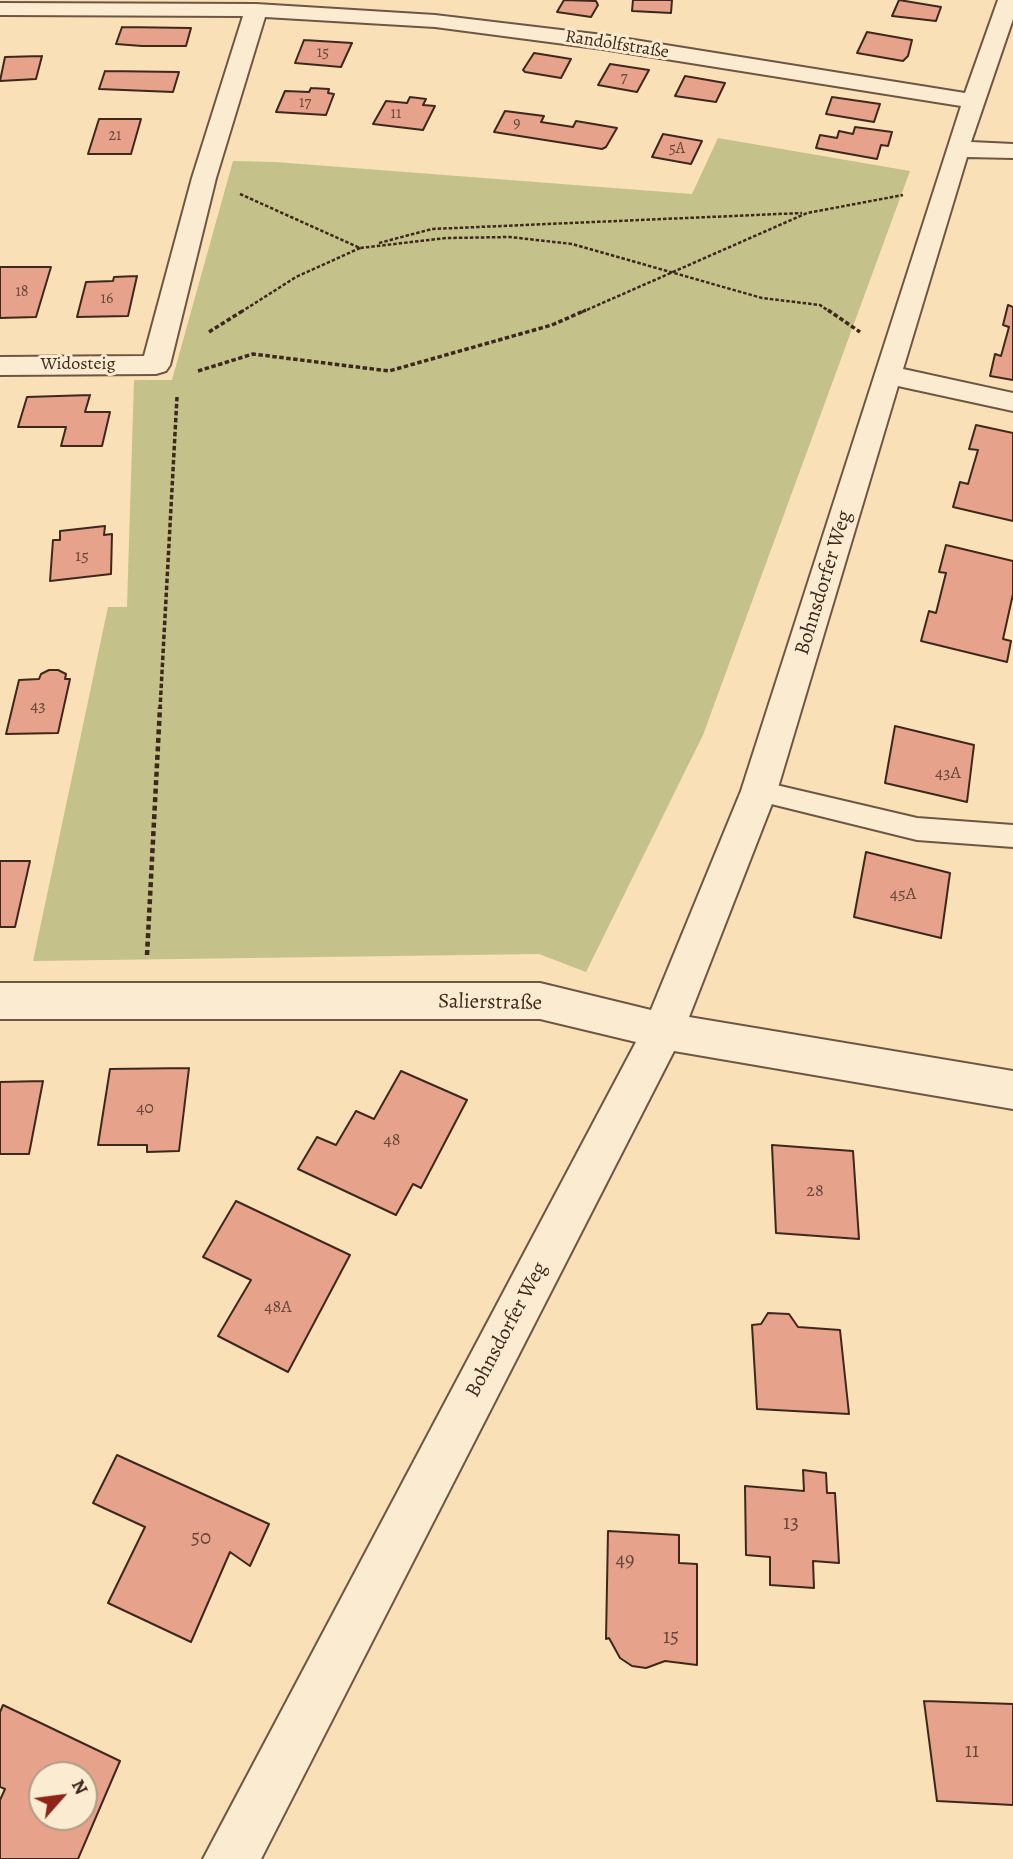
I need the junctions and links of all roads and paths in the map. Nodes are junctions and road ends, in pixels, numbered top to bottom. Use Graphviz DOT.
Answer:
graph roads {
  1 [pos="1009,0"];
  2 [pos="0,9"];
  3 [pos="256,10"];
  4 [pos="975,101"];
  5 [pos="957,149"];
  6 [pos="1013,151"];
  7 [pos="206,170"];
  8 [pos="947,187"];
  9 [pos="807,212"];
  10 [pos="360,248"];
  11 [pos="672,272"];
  12 [pos="893,361"];
  13 [pos="156,365"];
  14 [pos="0,366"];
  15 [pos="190,374"];
  16 [pos="177,392"];
  17 [pos="1013,402"];
  18 [pos="759,791"];
  19 [pos="1013,836"];
  20 [pos="0,1001"];
  21 [pos="144,1001"];
  22 [pos="663,1031"];
  23 [pos="1013,1090"];
  24 [pos="232,1859"];
  1 -- 4 [label="street, Bohnsdorfer Weg"];
  2 -- 3 [label="street, Randolfstraße"];
  3 -- 4 [label="street, Randolfstraße"];
  3 -- 7 [label="street"];
  4 -- 5 [label="street, Bohnsdorfer Weg"];
  5 -- 6 [label="street"];
  5 -- 8 [label="street, Bohnsdorfer Weg"];
  7 -- 10 [label="path"];
  7 -- 13 [label="street"];
  8 -- 9 [label="path"];
  8 -- 12 [label="street, Bohnsdorfer Weg"];
  9 -- 10 [label="path"];
  9 -- 11 [label="path"];
  10 -- 11 [label="path"];
  10 -- 13 [label="path"];
  11 -- 12 [label="path"];
  11 -- 15 [label="path"];
  12 -- 17 [label="street"];
  12 -- 18 [label="street, Bohnsdorfer Weg"];
  13 -- 14 [label="street, Widosteig"];
  16 -- 21 [label="path"];
  18 -- 19 [label="lane"];
  18 -- 22 [label="street, Bohnsdorfer Weg"];
  20 -- 21 [label="street, Salierstraße"];
  21 -- 22 [label="street, Salierstraße"];
  22 -- 23 [label="street, Salierstraße"];
  22 -- 24 [label="street, Bohnsdorfer Weg"];
}
